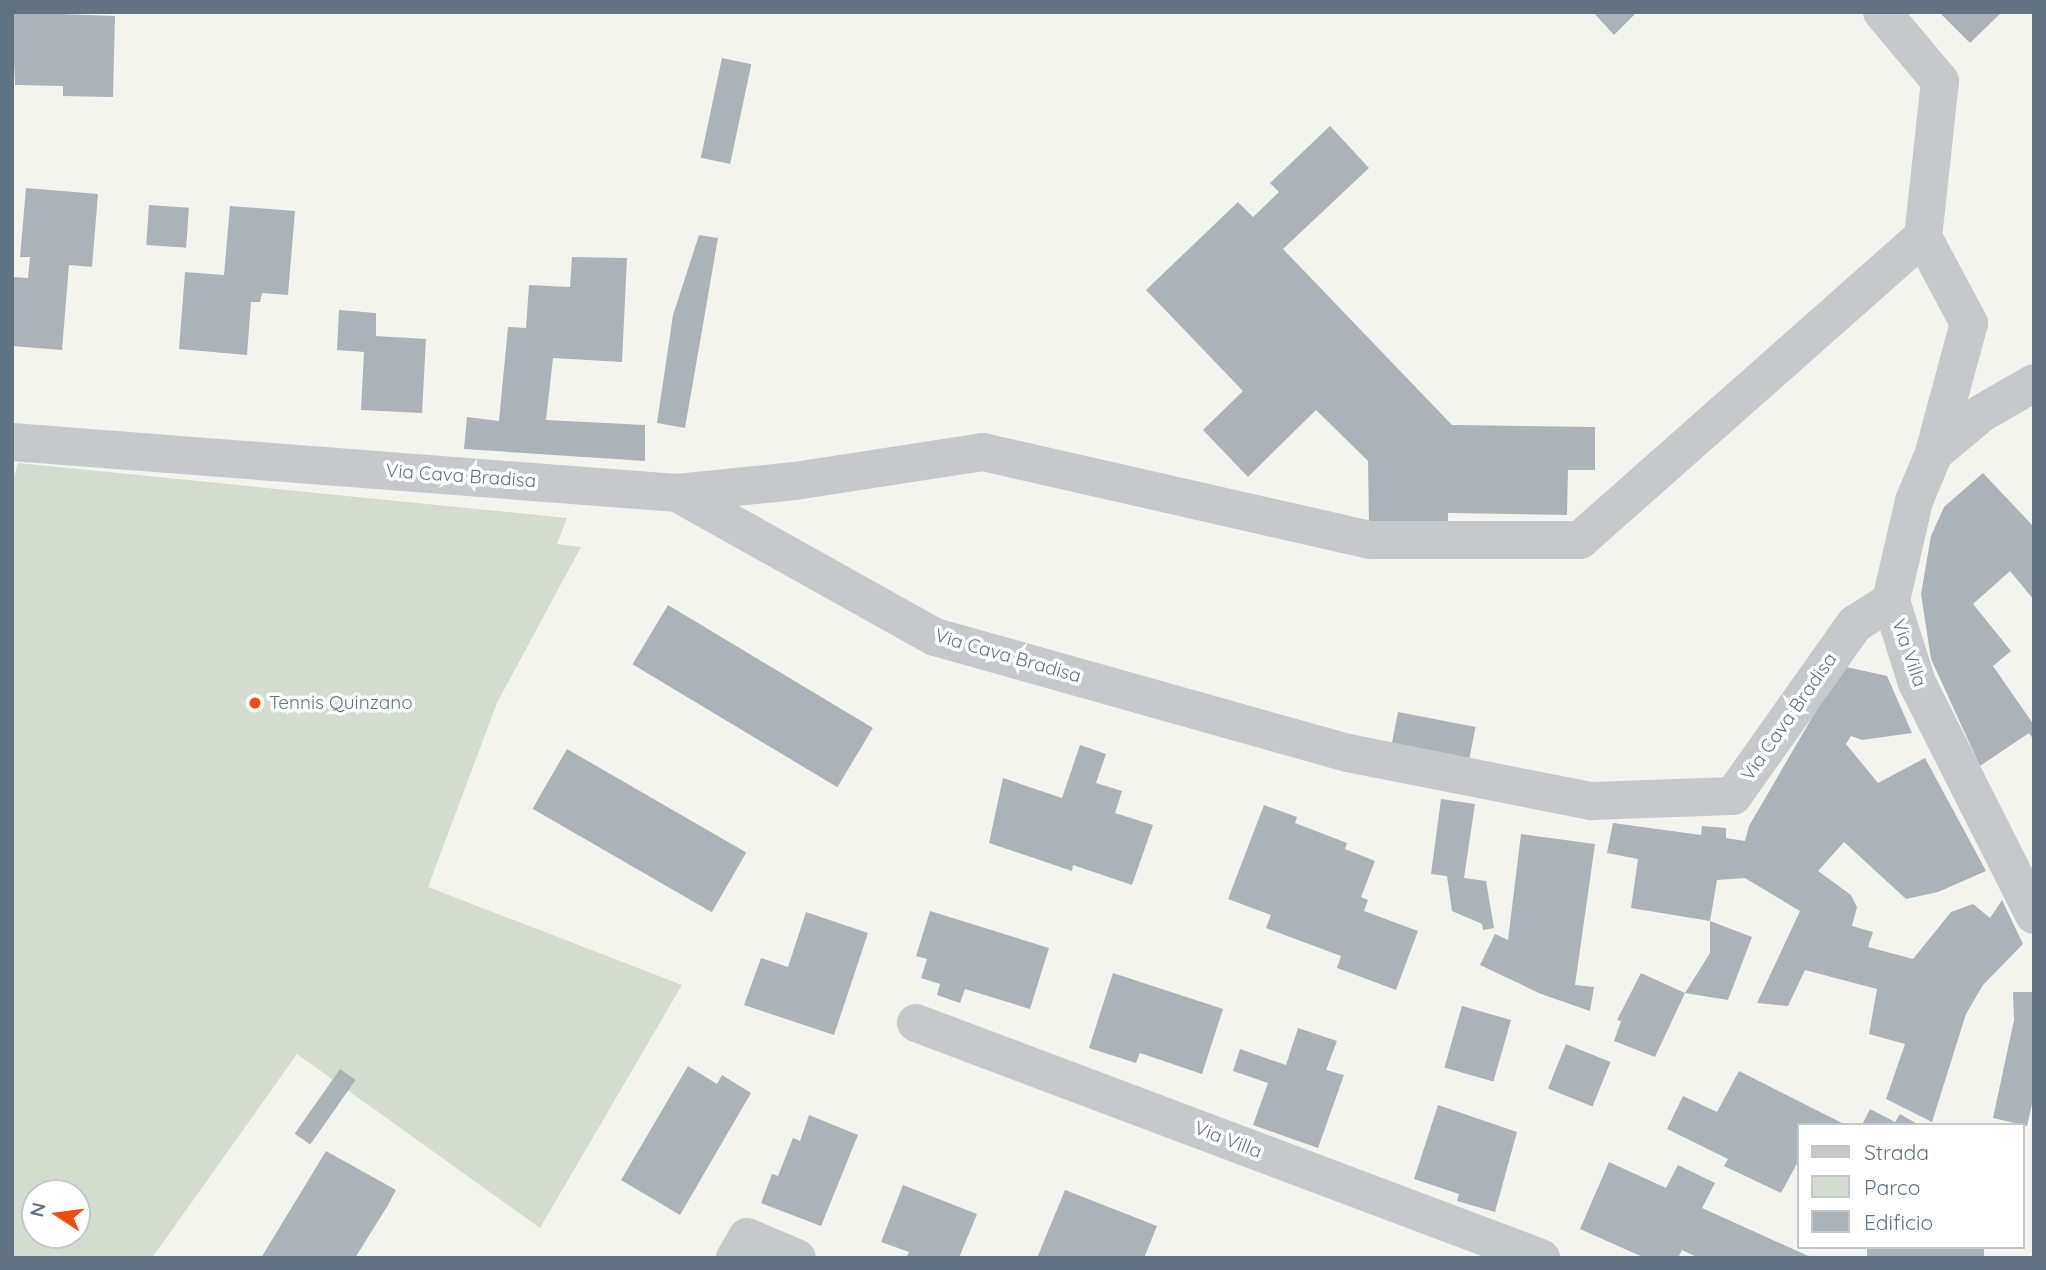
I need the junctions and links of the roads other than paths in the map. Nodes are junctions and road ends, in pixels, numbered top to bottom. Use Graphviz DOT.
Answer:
graph roads {
  1 [pos="1882,12"];
  2 [pos="1923,237"];
  3 [pos="2034,383"];
  4 [pos="12,442"];
  5 [pos="1934,453"];
  6 [pos="677,493"];
  7 [pos="1891,601"];
  8 [pos="2034,915"];
  9 [pos="915,1023"];
  10 [pos="735,1258"];
  11 [pos="797,1258"];
  12 [pos="1541,1258"];
  1 -- 2 [label="street"];
  2 -- 5 [label="street"];
  2 -- 6 [label="street"];
  3 -- 5 [label="street, Via Villa"];
  4 -- 6 [label="street, Via Cava Bradisa"];
  5 -- 7 [label="street, Via Villa"];
  6 -- 7 [label="street, Via Cava Bradisa"];
  7 -- 8 [label="street, Via Villa"];
  9 -- 12 [label="street, Via Villa"];
  10 -- 11 [label="street"];
}
